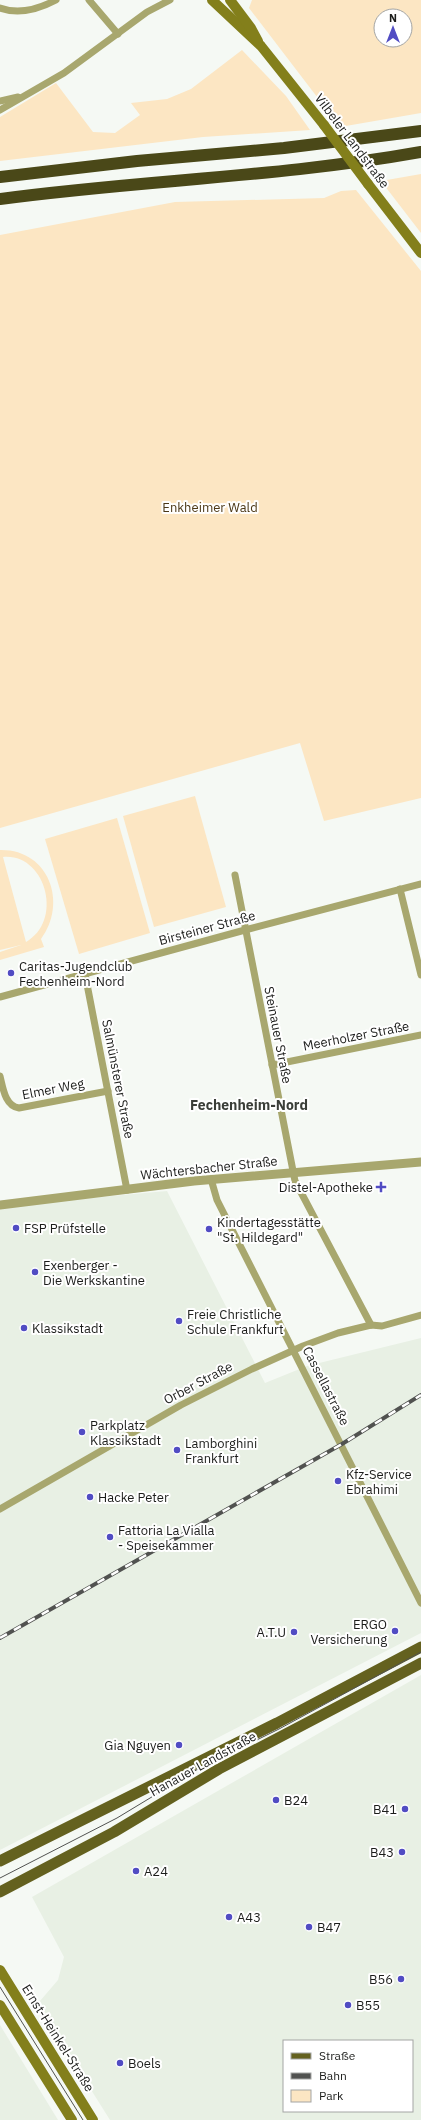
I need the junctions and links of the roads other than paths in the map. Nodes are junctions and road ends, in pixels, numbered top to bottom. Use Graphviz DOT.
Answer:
graph roads {
  1 [pos="56,0"];
  2 [pos="89,0"];
  3 [pos="158,0"];
  4 [pos="170,0"];
  5 [pos="212,0"];
  6 [pos="230,0"];
  7 [pos="0,8"];
  8 [pos="146,12"];
  9 [pos="118,34"];
  10 [pos="261,46"];
  11 [pos="26,95"];
  12 [pos="0,101"];
  13 [pos="0,110"];
  14 [pos="421,131"];
  15 [pos="421,152"];
  16 [pos="0,177"];
  17 [pos="0,199"];
  18 [pos="421,253"];
  19 [pos="234,874"];
  20 [pos="421,884"];
  21 [pos="400,889"];
  22 [pos="245,930"];
  23 [pos="85,974"];
  24 [pos="421,975"];
  25 [pos="0,997"];
  26 [pos="421,1035"];
  27 [pos="272,1065"];
  28 [pos="0,1076"];
  29 [pos="108,1091"];
  30 [pos="421,1162"];
  31 [pos="293,1172"];
  32 [pos="211,1179"];
  33 [pos="127,1190"];
  34 [pos="0,1205"];
  35 [pos="421,1315"];
  36 [pos="371,1325"];
  37 [pos="294,1350"];
  38 [pos="0,1508"];
  39 [pos="421,1603"];
  40 [pos="421,1647"];
  41 [pos="421,1663"];
  42 [pos="0,1861"];
  43 [pos="1,1892"];
  44 [pos="0,1970"];
  45 [pos="0,2005"];
  46 [pos="72,2120"];
  47 [pos="93,2120"];
  1 -- 7 [label="street"];
  2 -- 9 [label="street"];
  3 -- 8 [label="street"];
  4 -- 8 [label="street"];
  5 -- 10 [label="main road, Vilbeler Landstraße"];
  6 -- 10 [label="main road, Vilbeler Landstraße"];
  8 -- 9 [label="street"];
  9 -- 11 [label="street"];
  10 -- 18 [label="main road, Vilbeler Landstraße, bridge"];
  11 -- 12 [label="street"];
  11 -- 13 [label="street"];
  14 -- 16 [label="highway"];
  15 -- 17 [label="highway"];
  19 -- 22 [label="street, Steinauer Straße"];
  20 -- 21 [label="street, Birsteiner Straße"];
  21 -- 22 [label="street, Birsteiner Straße"];
  21 -- 24 [label="street"];
  22 -- 23 [label="street, Birsteiner Straße"];
  22 -- 27 [label="street, Steinauer Straße"];
  23 -- 25 [label="street, Birsteiner Straße"];
  23 -- 29 [label="street, Salmünsterer Straße"];
  26 -- 27 [label="street, Meerholzer Straße"];
  27 -- 31 [label="street, Steinauer Straße"];
  28 -- 29 [label="street, Elmer Weg"];
  29 -- 33 [label="street, Salmünsterer Straße"];
  30 -- 31 [label="street, Wächtersbacher Straße"];
  31 -- 32 [label="street, Wächtersbacher Straße"];
  31 -- 36 [label="street, Steinauer Straße"];
  32 -- 33 [label="street, Wächtersbacher Straße"];
  32 -- 37 [label="street, Cassellastraße"];
  33 -- 34 [label="street, Wächtersbacher Straße"];
  35 -- 36 [label="street, Orber Straße"];
  36 -- 37 [label="street, Orber Straße"];
  37 -- 38 [label="street, Orber Straße"];
  37 -- 39 [label="street, Cassellastraße"];
  40 -- 42 [label="main road, Hanauer Landstraße"];
  41 -- 43 [label="main road, Hanauer Landstraße"];
  44 -- 47 [label="main road, Ernst-Heinkel-Straße"];
  45 -- 46 [label="main road"];
}
